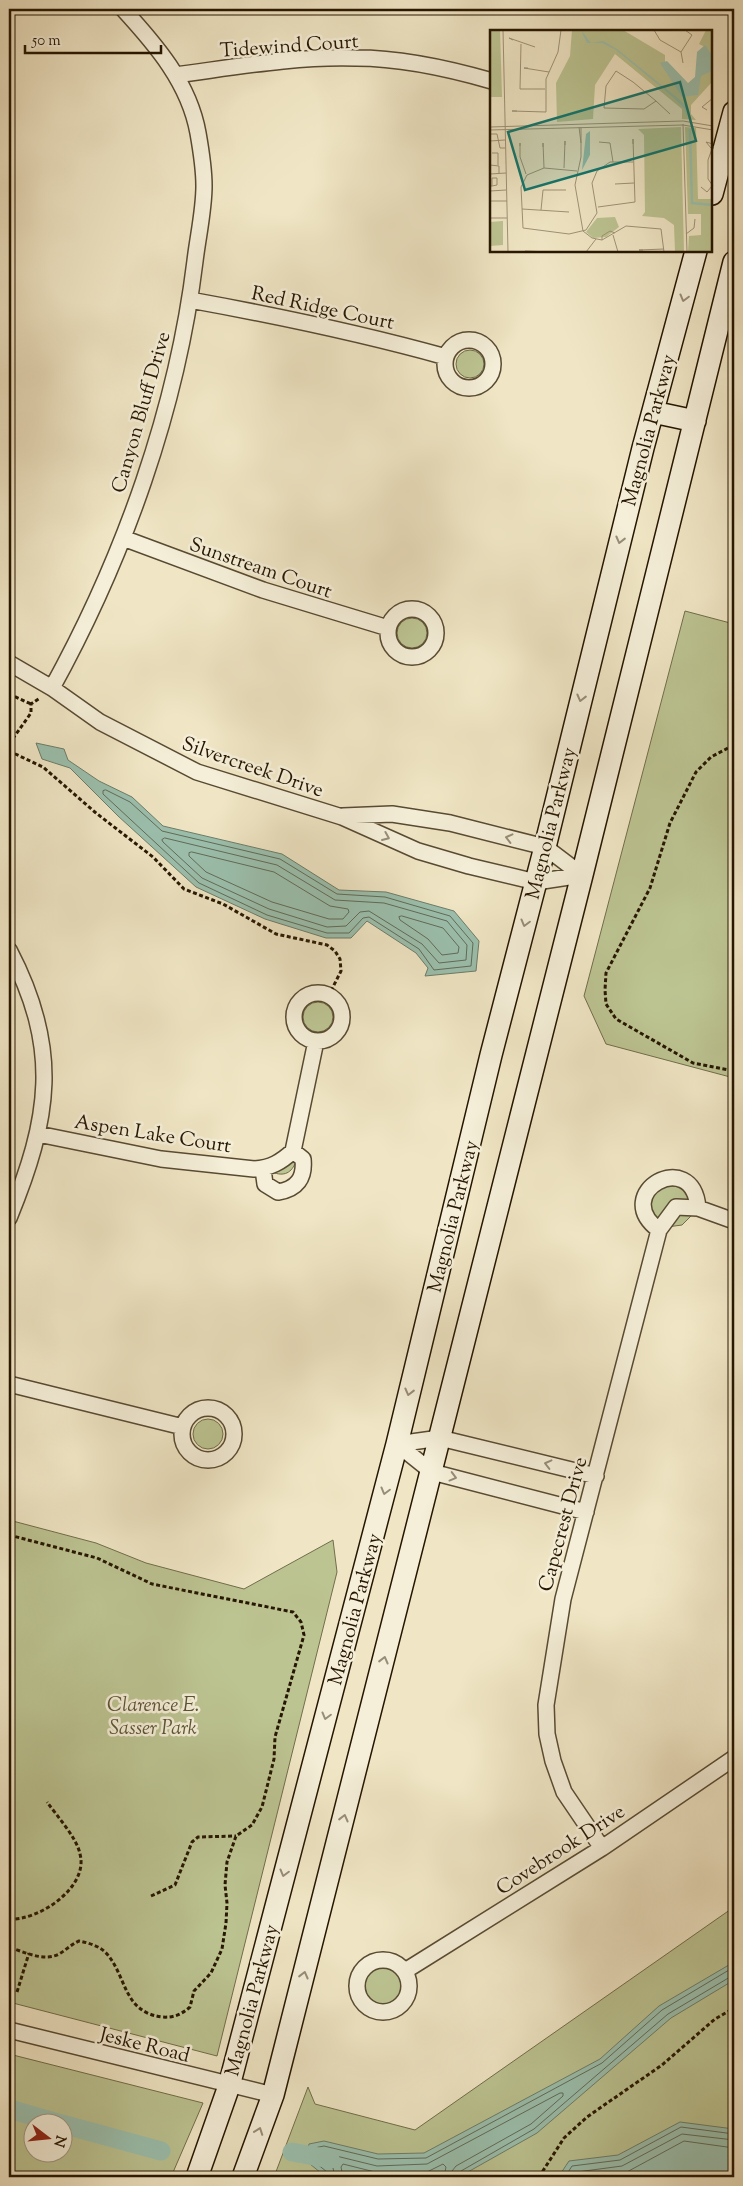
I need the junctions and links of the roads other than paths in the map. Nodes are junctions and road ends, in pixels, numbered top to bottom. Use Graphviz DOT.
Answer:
graph roads {
  1 [pos="123,9"];
  2 [pos="176,75"];
  3 [pos="490,79"];
  4 [pos="734,112"];
  5 [pos="713,190"];
  6 [pos="696,252"];
  7 [pos="734,262"];
  8 [pos="190,300"];
  9 [pos="446,357"];
  10 [pos="653,412"];
  11 [pos="695,421"];
  12 [pos="123,538"];
  13 [pos="388,628"];
  14 [pos="9,663"];
  15 [pos="52,688"];
  16 [pos="342,817"];
  17 [pos="545,847"];
  18 [pos="582,875"];
  19 [pos="536,882"];
  20 [pos="9,950"];
  21 [pos="316,1041"];
  22 [pos="38,1134"];
  23 [pos="293,1151"];
  24 [pos="263,1168"];
  25 [pos="698,1208"];
  26 [pos="9,1218"];
  27 [pos="734,1221"];
  28 [pos="659,1230"];
  29 [pos="9,1384"];
  30 [pos="183,1427"];
  31 [pos="440,1438"];
  32 [pos="397,1444"];
  33 [pos="432,1472"];
  34 [pos="596,1476"];
  35 [pos="586,1512"];
  36 [pos="734,1758"];
  37 [pos="602,1848"];
  38 [pos="405,1971"];
  39 [pos="9,2030"];
  40 [pos="229,2086"];
  41 [pos="273,2095"];
  42 [pos="196,2177"];
  43 [pos="242,2177"];
  1 -- 2 [label="street, Canyon Bluff Drive"];
  2 -- 3 [label="street, Tidewind Court"];
  2 -- 8 [label="street, Canyon Bluff Drive"];
  4 -- 5 [label="main road"];
  6 -- 10 [label="main road, Magnolia Parkway, one-way"];
  7 -- 11 [label="main road, Magnolia Parkway"];
  8 -- 9 [label="street, Red Ridge Court"];
  8 -- 12 [label="street, Canyon Bluff Drive"];
  10 -- 11 [label="main road"];
  10 -- 17 [label="main road, Magnolia Parkway, one-way"];
  11 -- 18 [label="main road, Magnolia Parkway"];
  12 -- 13 [label="street, Sunstream Court"];
  12 -- 15 [label="street, Canyon Bluff Drive"];
  14 -- 15 [label="street, Silvercreek Drive"];
  15 -- 16 [label="street, Silvercreek Drive"];
  17 -- 16 [label="street, Silvercreek Drive, one-way"];
  16 -- 19 [label="street, Silvercreek Drive, one-way"];
  17 -- 18 [label="street, Silvercreek Drive"];
  17 -- 19 [label="main road, Magnolia Parkway"];
  18 -- 19 [label="street, Silvercreek Drive"];
  18 -- 31 [label="main road, Magnolia Parkway"];
  19 -- 32 [label="main road, Magnolia Parkway, one-way"];
  20 -- 22 [label="street"];
  21 -- 21 [label="street"];
  21 -- 23 [label="street"];
  22 -- 24 [label="street, Aspen Lake Court"];
  22 -- 26 [label="street"];
  23 -- 24 [label="street, Aspen Lake Court"];
  23 -- 24 [label="street"];
  25 -- 27 [label="street"];
  25 -- 28 [label="street, Capecrest Drive"];
  25 -- 28 [label="street"];
  28 -- 34 [label="street, Capecrest Drive"];
  29 -- 30 [label="street"];
  31 -- 32 [label="street"];
  31 -- 33 [label="main road, Magnolia Parkway"];
  34 -- 31 [label="street, one-way"];
  32 -- 33 [label="street"];
  32 -- 40 [label="main road, Magnolia Parkway, one-way"];
  33 -- 35 [label="street, one-way"];
  41 -- 33 [label="main road, Magnolia Parkway, one-way"];
  34 -- 35 [label="street, Capecrest Drive"];
  35 -- 37 [label="street, Capecrest Drive"];
  36 -- 37 [label="street, Covebrook Drive"];
  37 -- 38 [label="street, Covebrook Drive"];
  39 -- 40 [label="street, Jeske Road"];
  40 -- 41 [label="street, Jeske Road"];
  40 -- 42 [label="main road, Magnolia Parkway"];
  43 -- 41 [label="main road, Magnolia Parkway, one-way"];
}
